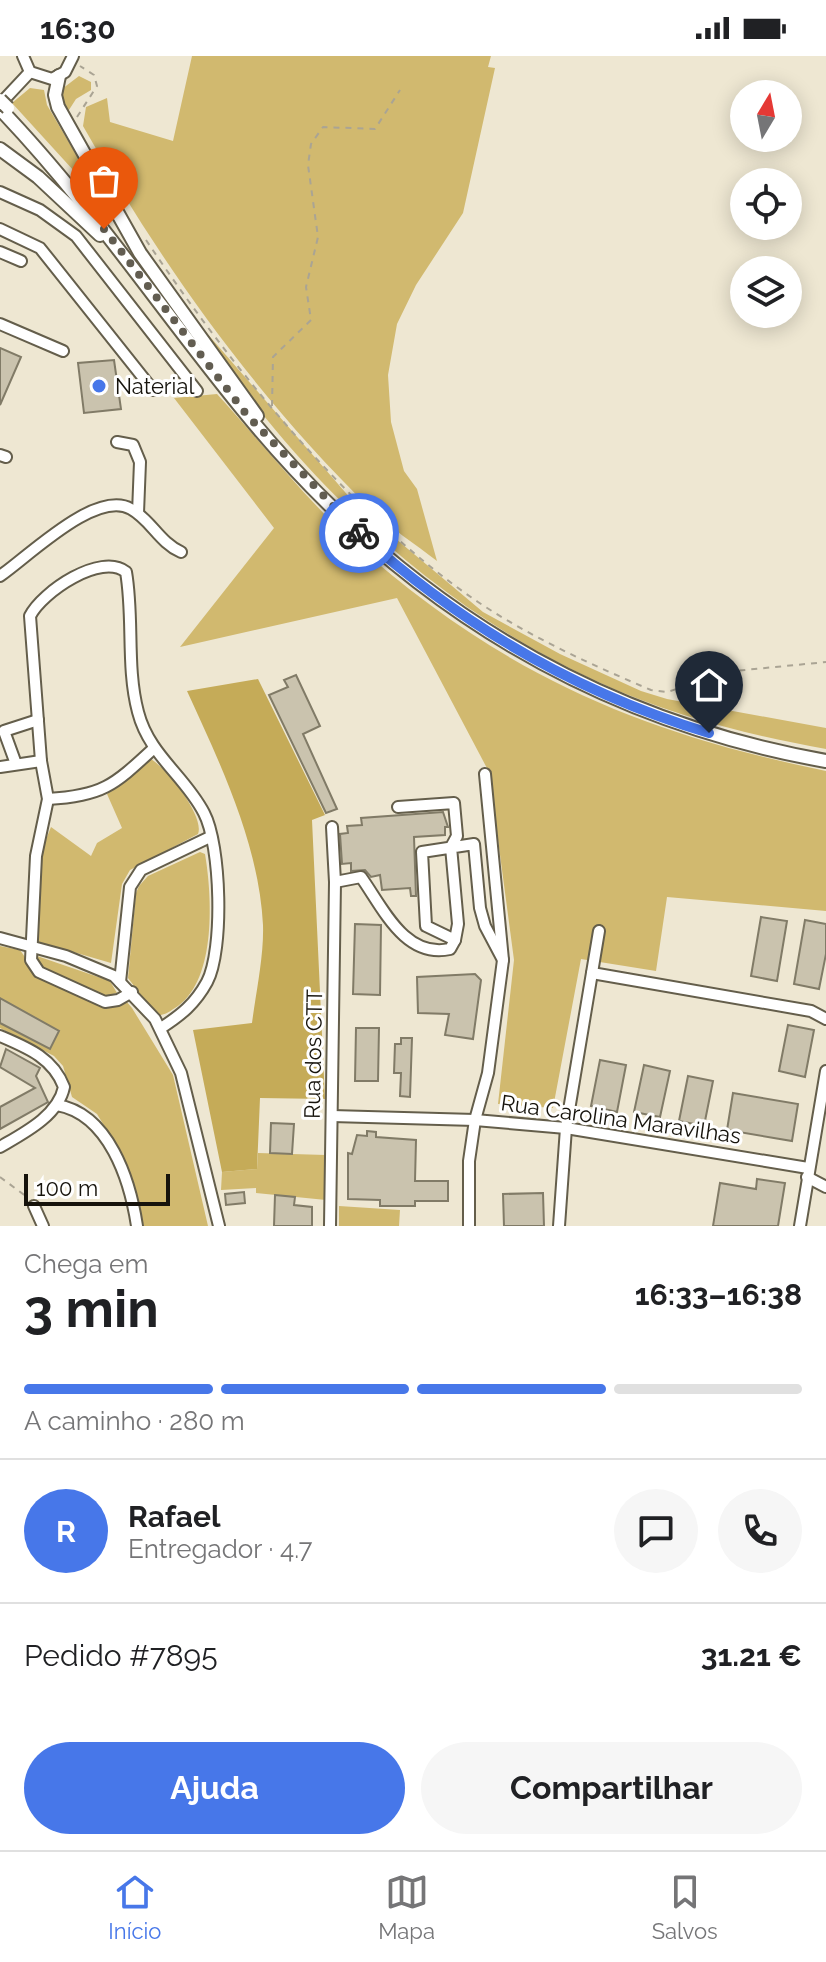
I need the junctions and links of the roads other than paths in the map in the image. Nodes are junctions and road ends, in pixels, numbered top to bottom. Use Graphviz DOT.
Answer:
graph roads {
  1 [pos="23,56"];
  2 [pos="72,59"];
  3 [pos="30,72"];
  4 [pos="59,76"];
  5 [pos="2,107"];
  6 [pos="0,149"];
  7 [pos="0,192"];
  8 [pos="0,229"];
  9 [pos="0,252"];
  10 [pos="21,261"];
  11 [pos="0,324"];
  12 [pos="63,351"];
  13 [pos="153,390"];
  14 [pos="197,391"];
  15 [pos="117,442"];
  16 [pos="278,449"];
  17 [pos="138,513"];
  18 [pos="181,552"];
  19 [pos="0,576"];
  20 [pos="38,720"];
  21 [pos="153,749"];
  22 [pos="41,761"];
  23 [pos="826,761"];
  24 [pos="16,764"];
  25 [pos="0,767"];
  26 [pos="485,774"];
  27 [pos="48,799"];
  28 [pos="398,807"];
  29 [pos="332,827"];
  30 [pos="210,837"];
  31 [pos="451,847"];
  32 [pos="335,882"];
  33 [pos="599,931"];
  34 [pos="0,938"];
  35 [pos="455,940"];
  36 [pos="29,944"];
  37 [pos="503,960"];
  38 [pos="592,973"];
  39 [pos="120,982"];
  40 [pos="132,992"];
  41 [pos="826,1019"];
  42 [pos="161,1028"];
  43 [pos="0,1036"];
  44 [pos="826,1071"];
  45 [pos="57,1105"];
  46 [pos="332,1116"];
  47 [pos="475,1120"];
  48 [pos="566,1128"];
  49 [pos="0,1147"];
  50 [pos="807,1172"];
  51 [pos="826,1187"];
  52 [pos="31,1201"];
  53 [pos="43,1226"];
  54 [pos="137,1226"];
  55 [pos="219,1226"];
  56 [pos="330,1226"];
  57 [pos="469,1226"];
  58 [pos="559,1226"];
  59 [pos="800,1226"];
  1 -- 3 [label="street"];
  2 -- 4 [label="street"];
  3 -- 4 [label="street"];
  3 -- 5 [label="street"];
  4 -- 16 [label="main road"];
  5 -- 16 [label="main road"];
  6 -- 16 [label="main road"];
  7 -- 14 [label="street"];
  8 -- 13 [label="street"];
  9 -- 10 [label="street"];
  11 -- 12 [label="street"];
  15 -- 17 [label="street"];
  16 -- 23 [label="main road"];
  17 -- 18 [label="street"];
  17 -- 19 [label="street"];
  20 -- 21 [label="street"];
  20 -- 22 [label="street"];
  20 -- 24 [label="street"];
  21 -- 27 [label="street"];
  21 -- 30 [label="street"];
  22 -- 24 [label="street"];
  22 -- 27 [label="street"];
  24 -- 25 [label="street"];
  26 -- 37 [label="street"];
  27 -- 36 [label="street"];
  28 -- 31 [label="street"];
  29 -- 32 [label="street, Rua dos CTT"];
  30 -- 39 [label="street"];
  30 -- 42 [label="street"];
  31 -- 35 [label="street"];
  31 -- 35 [label="street"];
  31 -- 37 [label="street"];
  32 -- 35 [label="street"];
  32 -- 46 [label="street, Rua dos CTT"];
  33 -- 38 [label="street"];
  34 -- 36 [label="street"];
  36 -- 39 [label="street"];
  36 -- 40 [label="street"];
  37 -- 47 [label="street"];
  38 -- 41 [label="street"];
  38 -- 48 [label="street"];
  39 -- 40 [label="street"];
  40 -- 42 [label="street"];
  42 -- 55 [label="street"];
  43 -- 45 [label="street"];
  44 -- 50 [label="street"];
  45 -- 49 [label="street"];
  45 -- 54 [label="street"];
  46 -- 47 [label="street, Rua Carolina Maravilhas"];
  46 -- 56 [label="street, Rua dos CTT"];
  47 -- 48 [label="street, Rua Carolina Maravilhas"];
  47 -- 57 [label="street"];
  48 -- 50 [label="street, Rua Carolina Maravilhas"];
  48 -- 58 [label="street"];
  50 -- 51 [label="street, Rua Carolina Maravilhas"];
  50 -- 59 [label="street"];
  52 -- 53 [label="street"];
}
